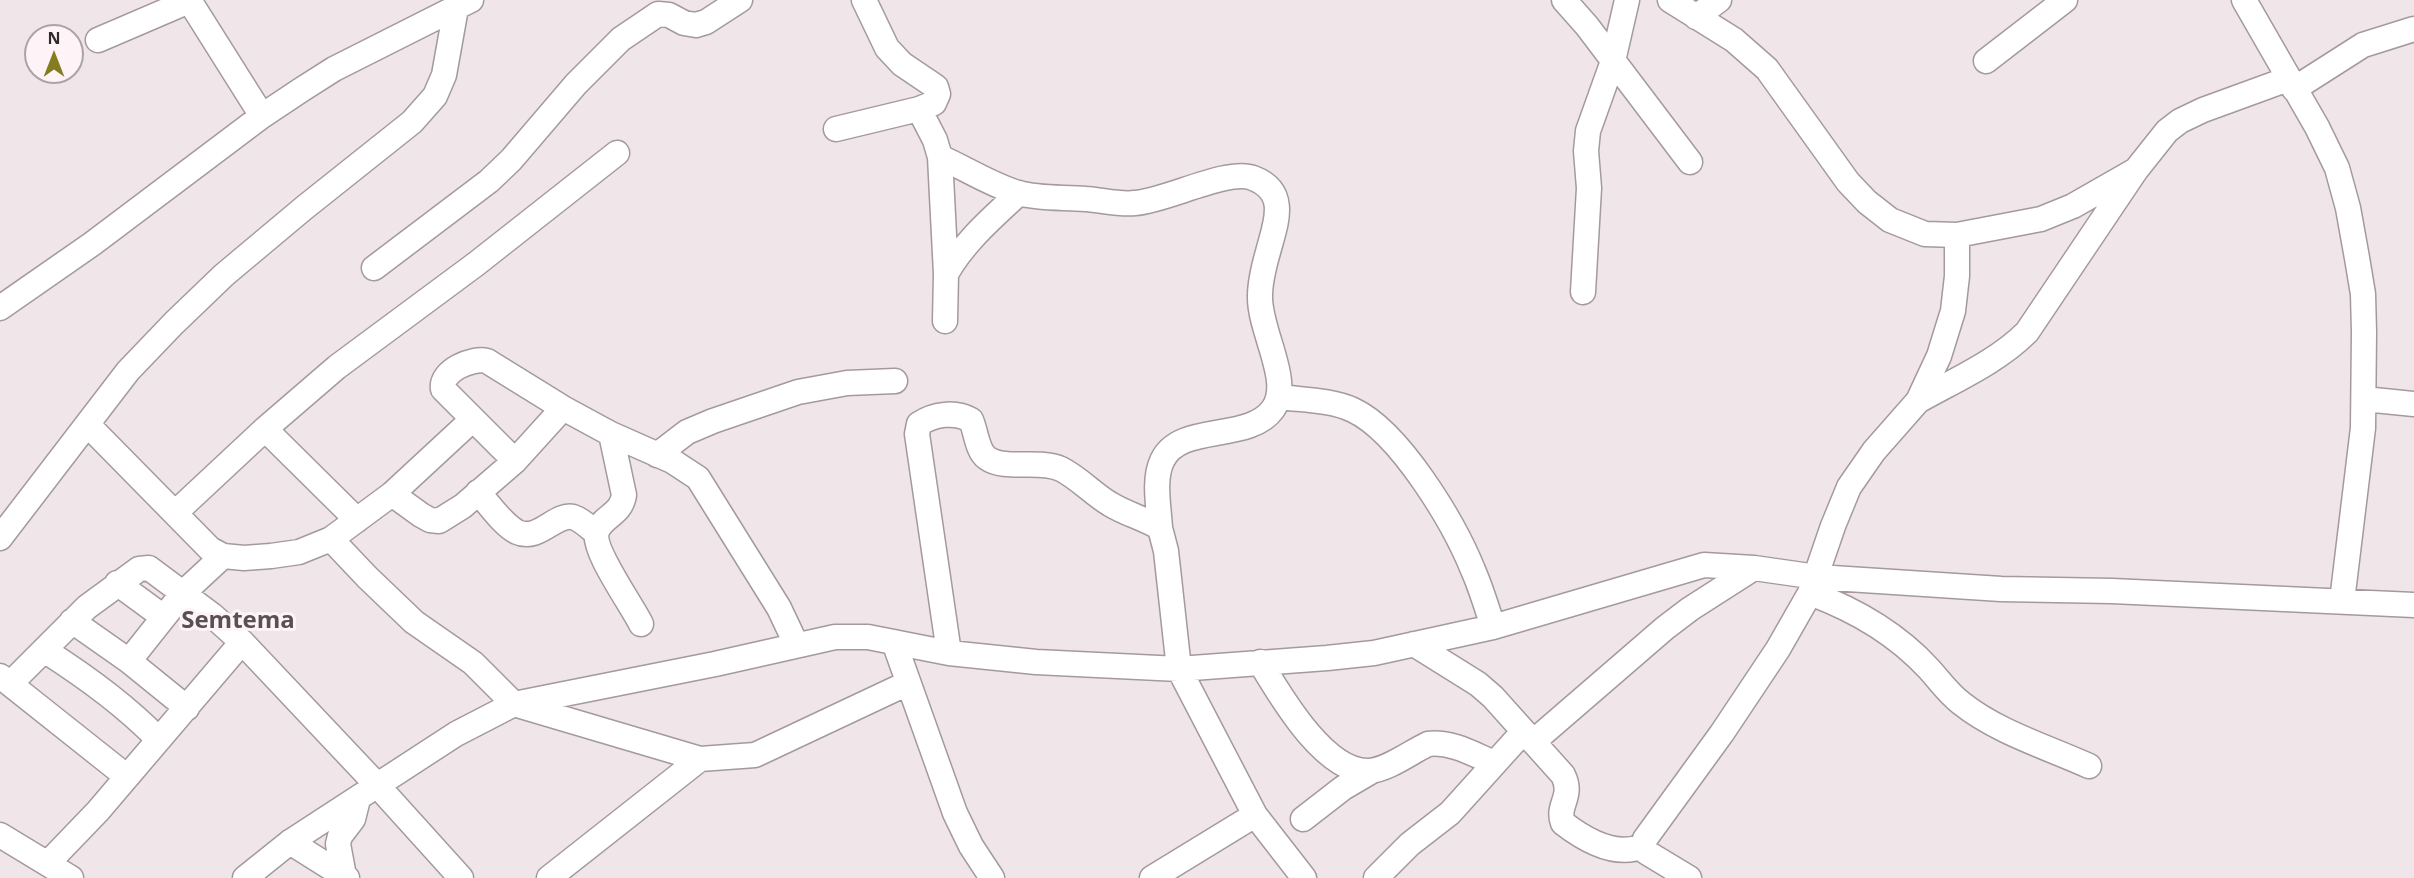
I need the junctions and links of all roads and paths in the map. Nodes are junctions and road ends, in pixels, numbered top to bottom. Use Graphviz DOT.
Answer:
graph roads {
  1 [pos="189,0"];
  2 [pos="740,0"];
  3 [pos="864,0"];
  4 [pos="1564,0"];
  5 [pos="1627,0"];
  6 [pos="1670,0"];
  7 [pos="1719,0"];
  8 [pos="2244,0"];
  9 [pos="2055,3"];
  10 [pos="463,4"];
  11 [pos="1696,17"];
  12 [pos="2414,28"];
  13 [pos="98,40"];
  14 [pos="1613,61"];
  15 [pos="1986,61"];
  16 [pos="2291,84"];
  17 [pos="919,110"];
  18 [pos="262,116"];
  19 [pos="836,129"];
  20 [pos="617,153"];
  21 [pos="940,157"];
  22 [pos="1690,162"];
  23 [pos="2136,170"];
  24 [pos="1019,193"];
  25 [pos="1957,235"];
  26 [pos="374,268"];
  27 [pos="946,274"];
  28 [pos="1583,292"];
  29 [pos="0,308"];
  30 [pos="945,321"];
  31 [pos="895,381"];
  32 [pos="1280,397"];
  33 [pos="2364,399"];
  34 [pos="1918,401"];
  35 [pos="2414,404"];
  36 [pos="563,408"];
  37 [pos="473,419"];
  38 [pos="88,425"];
  39 [pos="265,429"];
  40 [pos="611,434"];
  41 [pos="657,455"];
  42 [pos="515,461"];
  43 [pos="478,492"];
  44 [pos="392,494"];
  45 [pos="175,513"];
  46 [pos="357,520"];
  47 [pos="1160,528"];
  48 [pos="596,533"];
  49 [pos="0,538"];
  50 [pos="331,539"];
  51 [pos="223,556"];
  52 [pos="1754,568"];
  53 [pos="117,583"];
  54 [pos="1813,585"];
  55 [pos="183,592"];
  56 [pos="2342,601"];
  57 [pos="2414,605"];
  58 [pos="162,616"];
  59 [pos="72,621"];
  60 [pos="641,624"];
  61 [pos="1493,627"];
  62 [pos="242,642"];
  63 [pos="894,642"];
  64 [pos="796,644"];
  65 [pos="1414,644"];
  66 [pos="44,650"];
  67 [pos="949,653"];
  68 [pos="129,661"];
  69 [pos="1260,662"];
  70 [pos="1179,669"];
  71 [pos="5,680"];
  72 [pos="908,682"];
  73 [pos="514,704"];
  74 [pos="187,708"];
  75 [pos="1528,737"];
  76 [pos="158,739"];
  77 [pos="700,759"];
  78 [pos="1494,762"];
  79 [pos="2089,766"];
  80 [pos="1372,771"];
  81 [pos="126,776"];
  82 [pos="377,785"];
  83 [pos="358,799"];
  84 [pos="1255,815"];
  85 [pos="1303,819"];
  86 [pos="0,835"];
  87 [pos="290,842"];
  88 [pos="1643,846"];
  89 [pos="48,863"];
  90 [pos="450,875"];
  91 [pos="345,877"];
  92 [pos="71,878"];
  93 [pos="245,878"];
  94 [pos="549,878"];
  95 [pos="992,878"];
  96 [pos="1152,878"];
  97 [pos="1303,878"];
  98 [pos="1376,878"];
  99 [pos="1689,878"];
  1 -- 13 [label="street"];
  1 -- 18 [label="street"];
  2 -- 26 [label="street"];
  3 -- 17 [label="street"];
  4 -- 14 [label="street"];
  5 -- 14 [label="street"];
  6 -- 11 [label="street"];
  7 -- 11 [label="street"];
  8 -- 16 [label="street"];
  9 -- 15 [label="street"];
  10 -- 18 [label="street"];
  10 -- 38 [label="street"];
  11 -- 25 [label="street"];
  12 -- 16 [label="street"];
  14 -- 22 [label="street"];
  14 -- 28 [label="street"];
  16 -- 23 [label="street"];
  16 -- 33 [label="street"];
  17 -- 19 [label="street"];
  17 -- 21 [label="street"];
  18 -- 29 [label="street"];
  20 -- 39 [label="street"];
  21 -- 24 [label="street"];
  21 -- 27 [label="street"];
  23 -- 25 [label="street"];
  23 -- 34 [label="street"];
  24 -- 27 [label="street"];
  24 -- 32 [label="street"];
  25 -- 34 [label="street"];
  27 -- 30 [label="street"];
  31 -- 41 [label="street"];
  32 -- 47 [label="street"];
  32 -- 61 [label="street"];
  33 -- 35 [label="street"];
  33 -- 56 [label="street"];
  34 -- 54 [label="street"];
  36 -- 37 [label="street"];
  36 -- 40 [label="street"];
  36 -- 42 [label="street"];
  37 -- 42 [label="street"];
  37 -- 44 [label="street"];
  38 -- 45 [label="street"];
  38 -- 49 [label="street"];
  39 -- 45 [label="street"];
  39 -- 46 [label="street"];
  40 -- 41 [label="street"];
  40 -- 48 [label="street"];
  41 -- 64 [label="street"];
  42 -- 43 [label="street"];
  43 -- 44 [label="street"];
  43 -- 48 [label="street"];
  44 -- 46 [label="street"];
  45 -- 51 [label="street"];
  46 -- 50 [label="street"];
  47 -- 67 [label="street"];
  47 -- 70 [label="street"];
  48 -- 60 [label="street"];
  50 -- 51 [label="street"];
  50 -- 73 [label="street"];
  51 -- 55 [label="street"];
  52 -- 54 [label="street"];
  52 -- 61 [label="street"];
  52 -- 75 [label="street"];
  53 -- 55 [label="street"];
  53 -- 58 [label="street"];
  53 -- 59 [label="street"];
  54 -- 56 [label="street"];
  54 -- 79 [label="street"];
  54 -- 88 [label="street"];
  55 -- 58 [label="street"];
  55 -- 62 [label="street"];
  56 -- 57 [label="street"];
  58 -- 68 [label="street"];
  59 -- 66 [label="street"];
  59 -- 68 [label="street"];
  61 -- 65 [label="street"];
  62 -- 74 [label="street"];
  62 -- 82 [label="street"];
  63 -- 64 [label="street"];
  63 -- 67 [label="street"];
  63 -- 72 [label="street"];
  64 -- 73 [label="street"];
  65 -- 69 [label="street"];
  65 -- 75 [label="street"];
  66 -- 71 [label="street"];
  66 -- 76 [label="street"];
  67 -- 70 [label="street"];
  68 -- 74 [label="street"];
  69 -- 70 [label="street"];
  69 -- 80 [label="street"];
  70 -- 84 [label="street"];
  71 -- 81 [label="street"];
  72 -- 77 [label="street"];
  72 -- 95 [label="street"];
  73 -- 77 [label="street"];
  73 -- 82 [label="street"];
  74 -- 76 [label="street"];
  75 -- 78 [label="street"];
  75 -- 88 [label="street"];
  76 -- 81 [label="street"];
  77 -- 94 [label="street"];
  78 -- 80 [label="street"];
  78 -- 98 [label="street"];
  80 -- 85 [label="street"];
  81 -- 89 [label="street"];
  82 -- 83 [label="street"];
  82 -- 90 [label="street"];
  83 -- 87 [label="street"];
  83 -- 91 [label="street"];
  84 -- 96 [label="street"];
  84 -- 97 [label="street"];
  86 -- 89 [label="street"];
  87 -- 91 [label="street"];
  87 -- 93 [label="street"];
  88 -- 99 [label="street"];
  89 -- 92 [label="street"];
}
